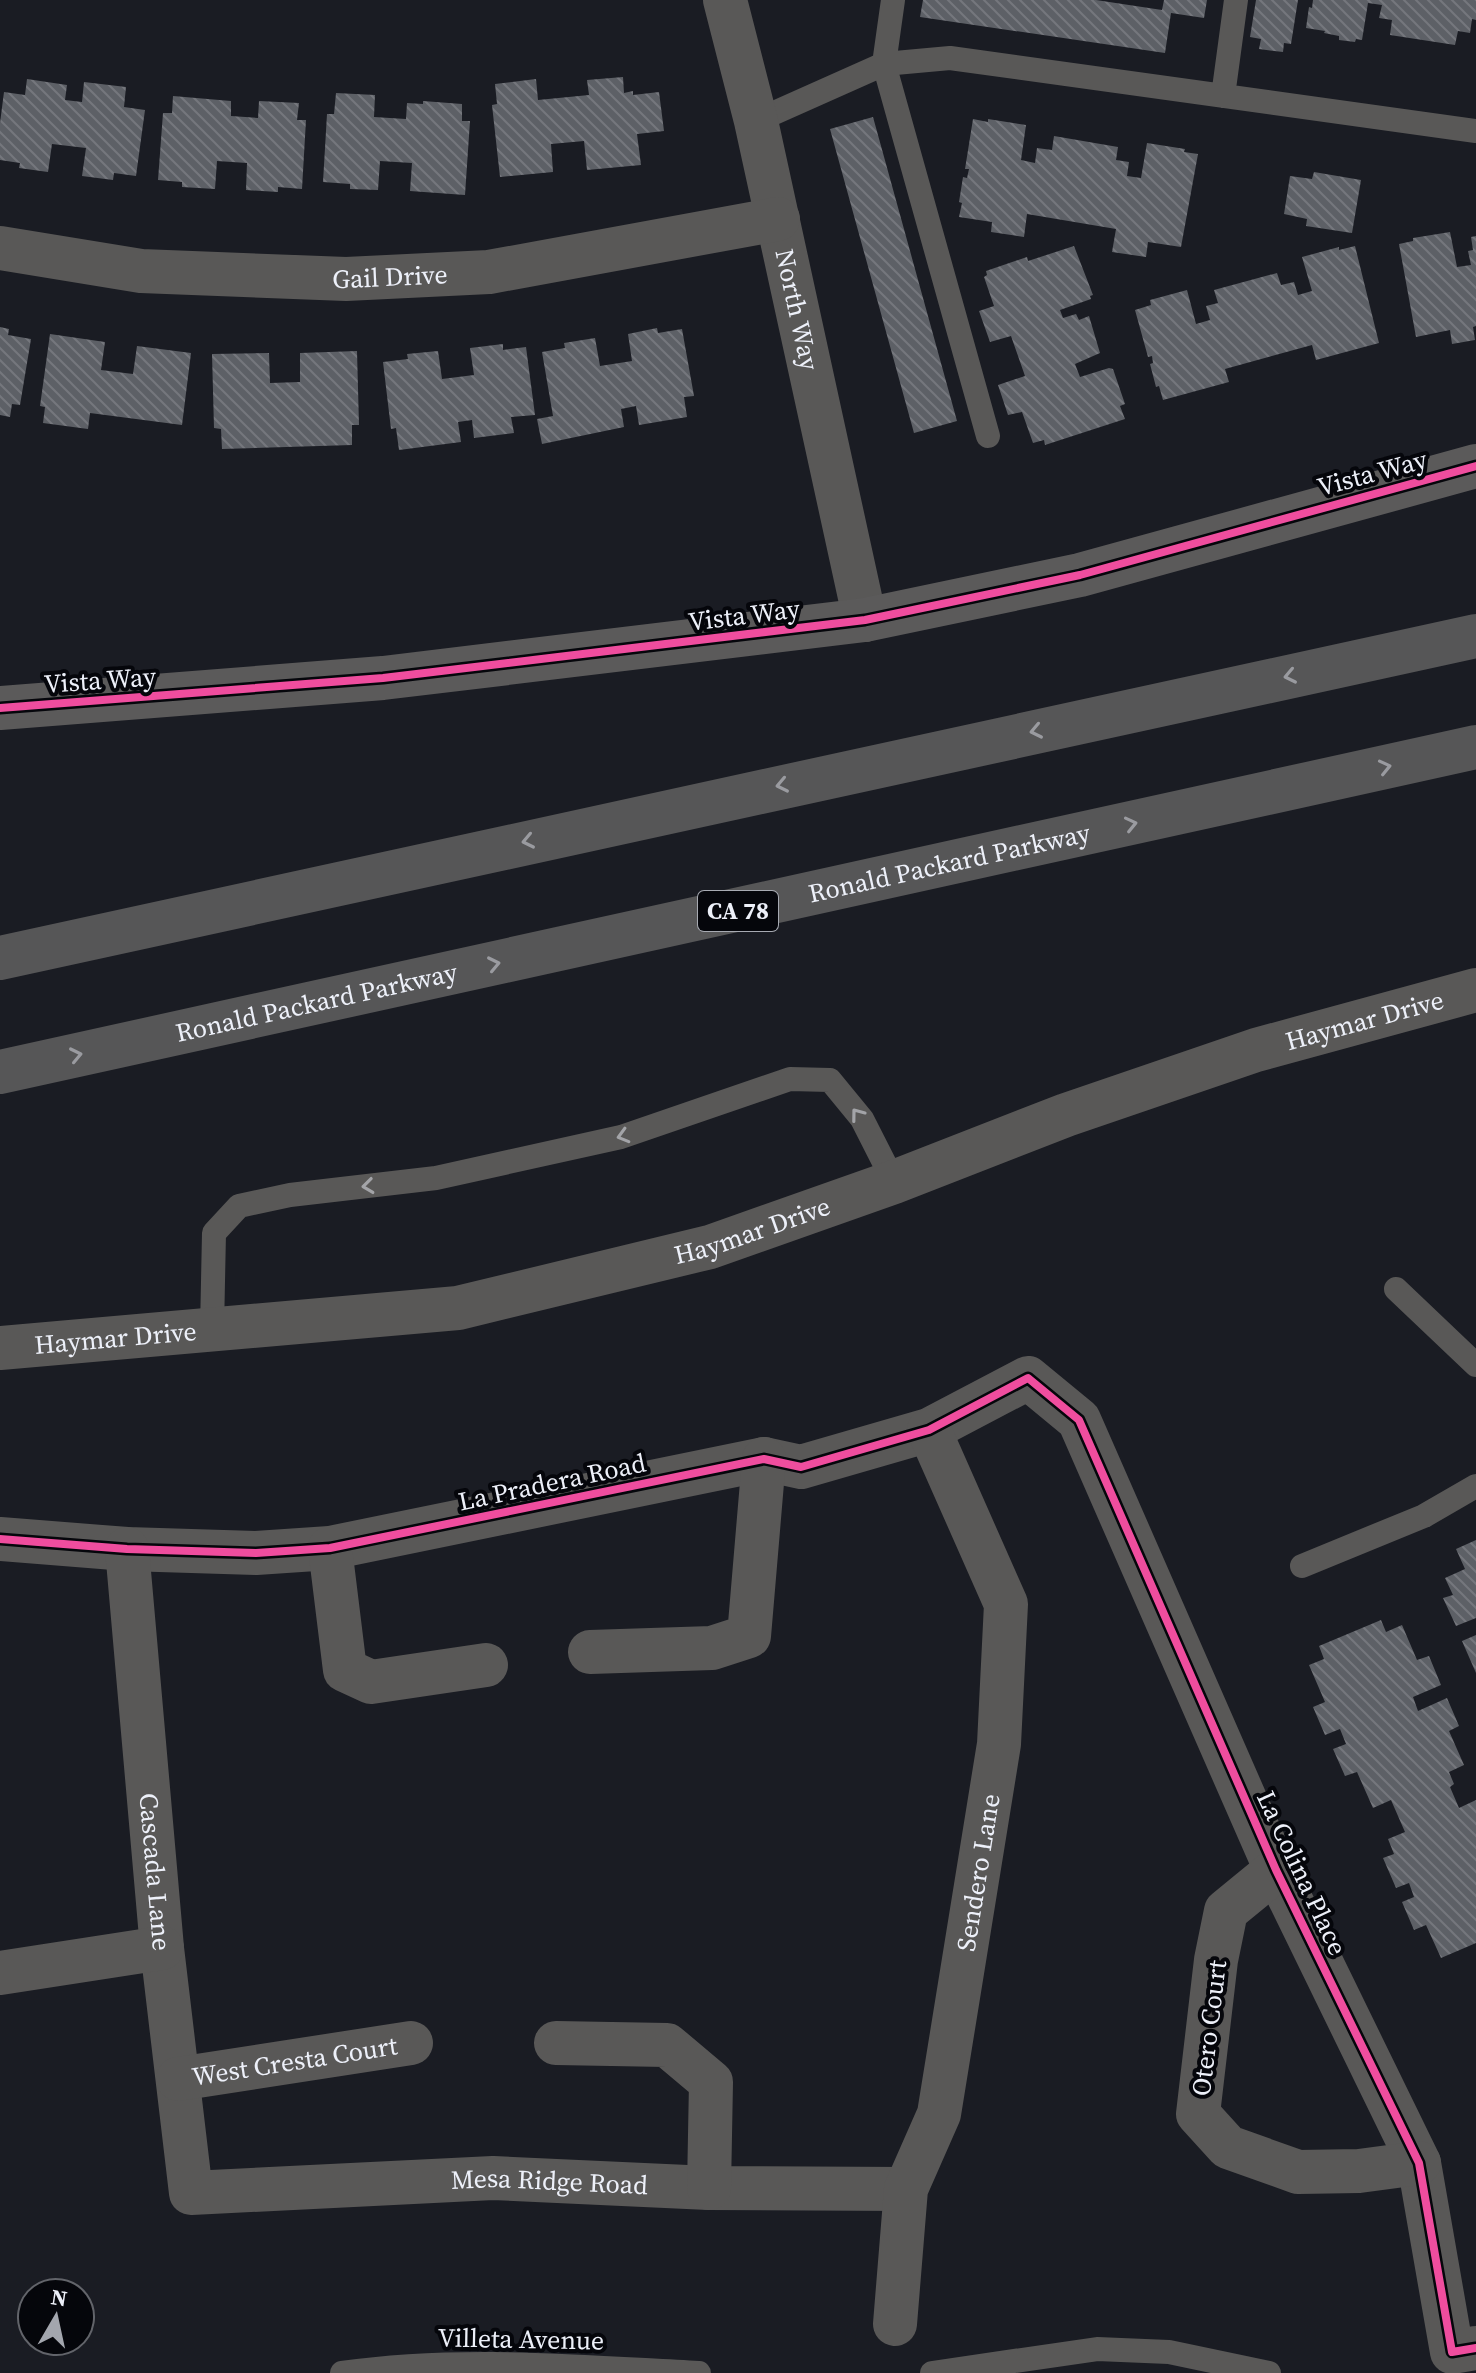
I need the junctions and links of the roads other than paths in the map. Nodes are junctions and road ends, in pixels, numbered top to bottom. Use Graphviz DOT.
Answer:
graph roads {
  1 [pos="725,0"];
  2 [pos="893,0"];
  3 [pos="1236,0"];
  4 [pos="884,64"];
  5 [pos="1223,96"];
  6 [pos="756,121"];
  7 [pos="1476,131"];
  8 [pos="778,219"];
  9 [pos="0,248"];
  10 [pos="988,436"];
  11 [pos="1476,466"];
  12 [pos="865,620"];
  13 [pos="1476,622"];
  14 [pos="1476,636"];
  15 [pos="1337,666"];
  16 [pos="0,708"];
  17 [pos="1476,747"];
  18 [pos="0,958"];
  19 [pos="1476,990"];
  20 [pos="0,1072"];
  21 [pos="894,1182"];
  22 [pos="1396,1289"];
  23 [pos="212,1330"];
  24 [pos="0,1348"];
  25 [pos="1476,1365"];
  26 [pos="1079,1420"];
  27 [pos="929,1430"];
  28 [pos="764,1459"];
  29 [pos="1476,1486"];
  30 [pos="0,1539"];
  31 [pos="330,1548"];
  32 [pos="127,1549"];
  33 [pos="1302,1566"];
  34 [pos="590,1652"];
  35 [pos="486,1665"];
  36 [pos="1276,1870"];
  37 [pos="162,1948"];
  38 [pos="0,1973"];
  39 [pos="411,2043"];
  40 [pos="556,2043"];
  41 [pos="178,2079"];
  42 [pos="1419,2163"];
  43 [pos="709,2188"];
  44 [pos="906,2189"];
  45 [pos="191,2193"];
  46 [pos="895,2324"];
  47 [pos="1464,2350"];
  48 [pos="342,2373"];
  49 [pos="699,2373"];
  50 [pos="932,2373"];
  51 [pos="1269,2373"];
  1 -- 6 [label="street, North Way"];
  2 -- 4 [label="lane"];
  3 -- 5 [label="lane"];
  4 -- 5 [label="lane"];
  4 -- 6 [label="lane"];
  4 -- 10 [label="lane"];
  5 -- 7 [label="lane"];
  6 -- 8 [label="street, North Way"];
  8 -- 9 [label="street, Gail Drive"];
  8 -- 12 [label="street, North Way"];
  11 -- 12 [label="main road, Vista Way"];
  12 -- 16 [label="main road, Vista Way"];
  13 -- 15 [label="highway"];
  14 -- 15 [label="highway"];
  15 -- 18 [label="highway, one-way"];
  20 -- 17 [label="highway, Ronald Packard Parkway / CA 78, one-way"];
  19 -- 21 [label="street, Haymar Drive"];
  21 -- 23 [label="street, Haymar Drive"];
  21 -- 23 [label="lane, one-way"];
  22 -- 25 [label="lane"];
  23 -- 24 [label="street, Haymar Drive"];
  26 -- 27 [label="street, La Pradera Road"];
  26 -- 36 [label="street, La Colina Place"];
  27 -- 28 [label="street, La Pradera Road"];
  27 -- 44 [label="street, Sendero Lane"];
  28 -- 31 [label="street, La Pradera Road"];
  28 -- 34 [label="street"];
  29 -- 33 [label="lane"];
  30 -- 32 [label="street, La Pradera Road"];
  31 -- 32 [label="street, La Pradera Road"];
  31 -- 35 [label="street"];
  32 -- 37 [label="street, Cascada Lane"];
  36 -- 42 [label="street, La Colina Place"];
  36 -- 42 [label="street, Otero Court"];
  37 -- 38 [label="street"];
  37 -- 41 [label="street, Cascada Lane"];
  39 -- 41 [label="street, West Cresta Court"];
  40 -- 43 [label="street"];
  41 -- 45 [label="street, Cascada Lane"];
  42 -- 47 [label="street, La Colina Place"];
  43 -- 44 [label="street, Mesa Ridge Road"];
  43 -- 45 [label="street, Mesa Ridge Road"];
  44 -- 46 [label="street, Sendero Lane"];
  48 -- 49 [label="lane, Villeta Avenue"];
  50 -- 51 [label="lane"];
}
